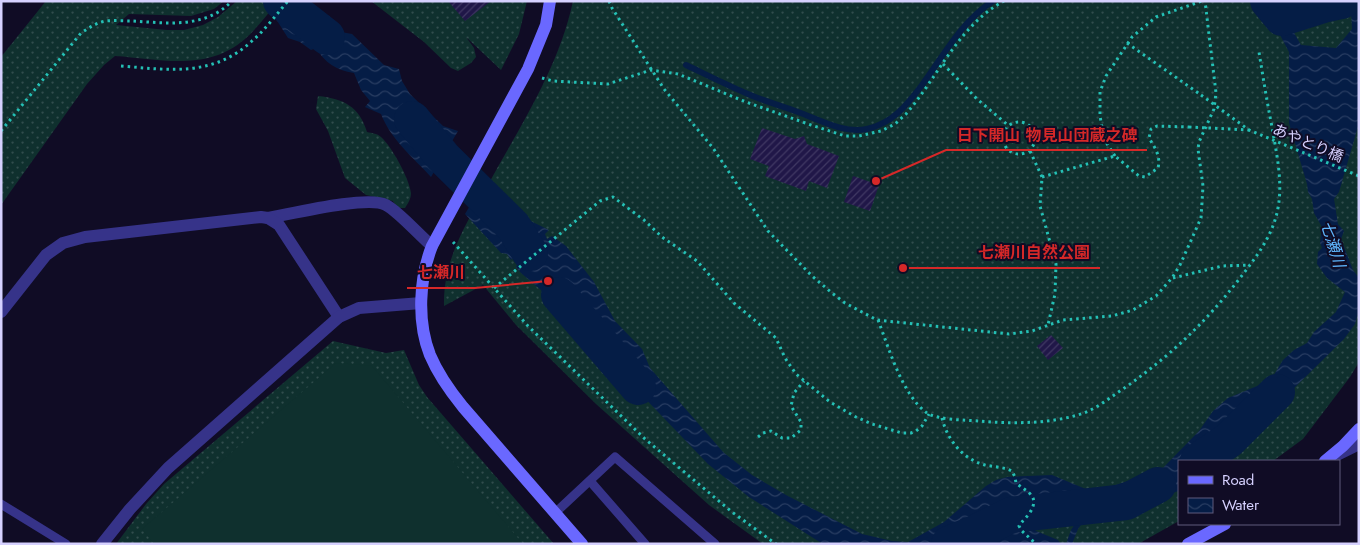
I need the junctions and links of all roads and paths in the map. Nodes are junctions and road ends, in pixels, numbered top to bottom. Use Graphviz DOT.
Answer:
graph roads {
  1 [pos="232,1"];
  2 [pos="288,1"];
  3 [pos="550,1"];
  4 [pos="609,1"];
  5 [pos="1004,1"];
  6 [pos="1203,1"];
  7 [pos="1128,43"];
  8 [pos="1258,52"];
  9 [pos="943,64"];
  10 [pos="122,66"];
  11 [pos="651,70"];
  12 [pos="542,78"];
  13 [pos="1009,126"];
  14 [pos="1249,130"];
  15 [pos="1,131"];
  16 [pos="1030,151"];
  17 [pos="1115,156"];
  18 [pos="1359,176"];
  19 [pos="1042,177"];
  20 [pos="268,218"];
  21 [pos="453,242"];
  22 [pos="432,246"];
  23 [pos="1251,264"];
  24 [pos="1172,278"];
  25 [pos="494,288"];
  26 [pos="421,303"];
  27 [pos="1,312"];
  28 [pos="338,317"];
  29 [pos="877,320"];
  30 [pos="1048,325"];
  31 [pos="804,381"];
  32 [pos="929,414"];
  33 [pos="942,418"];
  34 [pos="1359,429"];
  35 [pos="758,437"];
  36 [pos="1359,444"];
  37 [pos="1327,460"];
  38 [pos="590,481"];
  39 [pos="1,504"];
  40 [pos="555,513"];
  41 [pos="1223,525"];
  42 [pos="66,544"];
  43 [pos="102,544"];
  44 [pos="582,544"];
  45 [pos="645,544"];
  46 [pos="715,544"];
  47 [pos="776,544"];
  48 [pos="1036,544"];
  49 [pos="1188,544"];
  1 -- 15 [label="path"];
  2 -- 10 [label="path"];
  3 -- 22 [label="street"];
  4 -- 11 [label="path"];
  5 -- 9 [label="path"];
  6 -- 7 [label="path"];
  6 -- 24 [label="path"];
  7 -- 14 [label="path, あやとり橋, bridge"];
  7 -- 17 [label="path"];
  8 -- 23 [label="path"];
  9 -- 11 [label="path"];
  9 -- 13 [label="path"];
  11 -- 12 [label="path"];
  11 -- 29 [label="path"];
  13 -- 16 [label="path"];
  13 -- 16 [label="path"];
  14 -- 17 [label="path, あやとり橋, bridge"];
  14 -- 18 [label="path, あやとり橋, bridge"];
  16 -- 19 [label="path"];
  17 -- 19 [label="path"];
  19 -- 30 [label="path"];
  20 -- 22 [label="street"];
  20 -- 27 [label="street"];
  20 -- 28 [label="street"];
  21 -- 25 [label="path"];
  22 -- 26 [label="street"];
  23 -- 24 [label="path"];
  23 -- 33 [label="path"];
  24 -- 30 [label="path"];
  25 -- 31 [label="path"];
  25 -- 47 [label="path"];
  26 -- 28 [label="street"];
  26 -- 40 [label="street"];
  28 -- 43 [label="street"];
  29 -- 30 [label="path"];
  29 -- 32 [label="path"];
  31 -- 32 [label="path"];
  31 -- 35 [label="path"];
  32 -- 33 [label="path"];
  33 -- 48 [label="path"];
  34 -- 37 [label="street"];
  36 -- 37 [label="street"];
  38 -- 40 [label="lane"];
  38 -- 45 [label="lane"];
  38 -- 46 [label="lane"];
  39 -- 42 [label="lane"];
  40 -- 44 [label="street"];
  41 -- 49 [label="street"];
}
